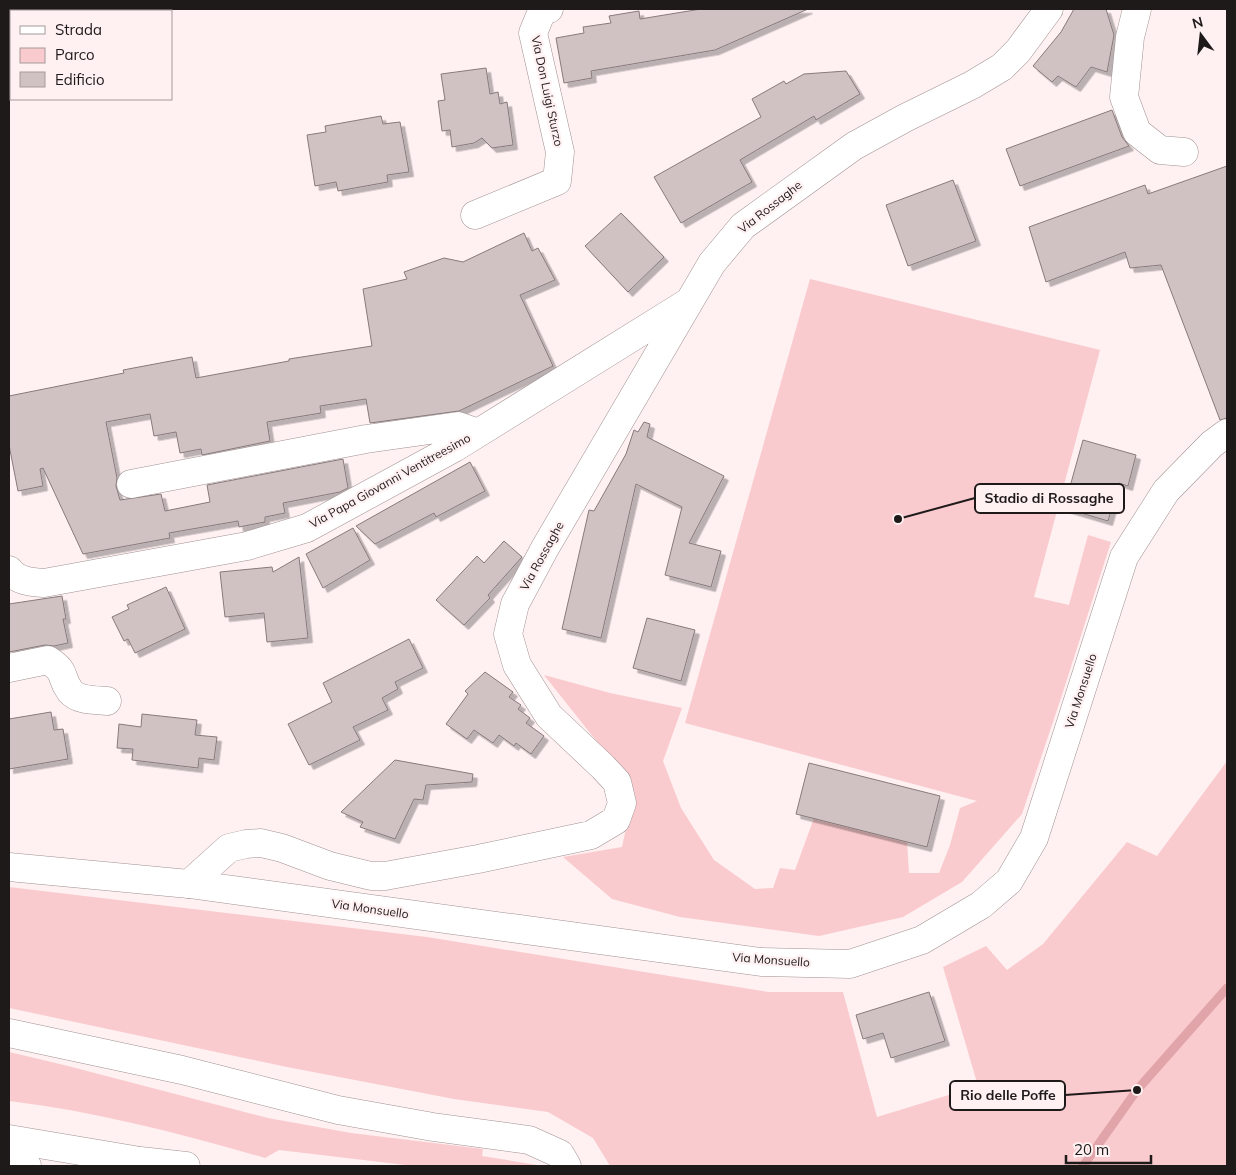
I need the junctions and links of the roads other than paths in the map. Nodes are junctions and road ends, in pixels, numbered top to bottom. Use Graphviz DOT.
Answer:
graph roads {
  1 [pos="549,9"];
  2 [pos="1048,9"];
  3 [pos="1137,9"];
  4 [pos="1184,152"];
  5 [pos="475,215"];
  6 [pos="691,301"];
  7 [pos="478,433"];
  8 [pos="1227,433"];
  9 [pos="131,484"];
  10 [pos="15,579"];
  11 [pos="9,668"];
  12 [pos="107,701"];
  13 [pos="9,867"];
  14 [pos="189,884"];
  15 [pos="9,1033"];
  16 [pos="9,1139"];
  17 [pos="9,1147"];
  18 [pos="66,1155"];
  19 [pos="146,1163"];
  20 [pos="27,1166"];
  21 [pos="186,1166"];
  22 [pos="567,1166"];
  1 -- 5 [label="street, Via Don Luigi Sturzo"];
  2 -- 6 [label="street, Via Rossaghe"];
  3 -- 4 [label="street"];
  6 -- 7 [label="street, Via Papa Giovanni Ventitreesimo"];
  6 -- 14 [label="street, Via Rossaghe"];
  7 -- 9 [label="street"];
  7 -- 10 [label="street, Via Papa Giovanni Ventitreesimo"];
  8 -- 14 [label="street, Via Monsuello"];
  11 -- 12 [label="street"];
  13 -- 14 [label="street, Via Monsuello"];
  15 -- 22 [label="street"];
  16 -- 18 [label="street"];
  17 -- 20 [label="street"];
  18 -- 19 [label="street"];
  19 -- 21 [label="street"];
}
